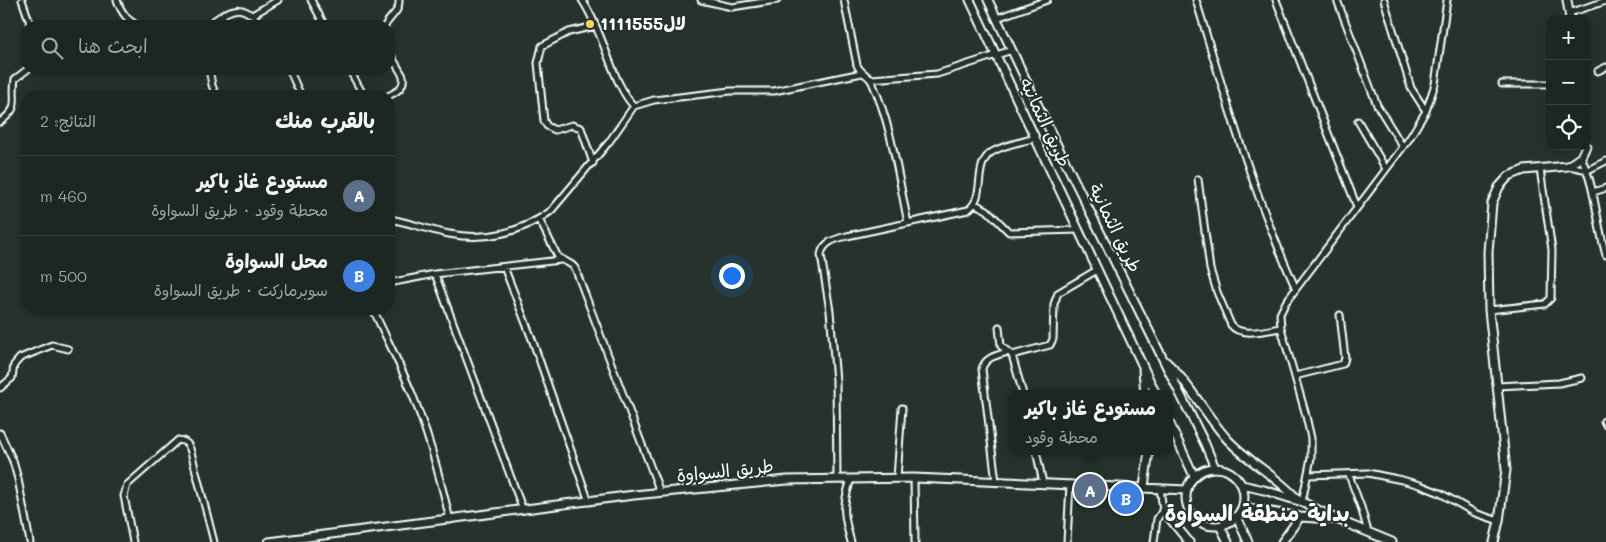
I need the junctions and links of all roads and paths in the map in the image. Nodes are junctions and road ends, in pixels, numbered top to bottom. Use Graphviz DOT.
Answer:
graph roads {
  1 [pos="22,0"];
  2 [pos="116,0"];
  3 [pos="278,0"];
  4 [pos="310,0"];
  5 [pos="399,0"];
  6 [pos="582,0"];
  7 [pos="701,0"];
  8 [pos="731,0"];
  9 [pos="774,0"];
  10 [pos="844,0"];
  11 [pos="970,0"];
  12 [pos="988,0"];
  13 [pos="1047,0"];
  14 [pos="1196,0"];
  15 [pos="1276,0"];
  16 [pos="1337,0"];
  17 [pos="1384,0"];
  18 [pos="1446,0"];
  19 [pos="1567,0"];
  20 [pos="1606,1"];
  21 [pos="732,7"];
  22 [pos="224,13"];
  23 [pos="254,14"];
  24 [pos="1569,15"];
  25 [pos="1571,15"];
  26 [pos="997,18"];
  27 [pos="29,20"];
  28 [pos="130,20"];
  29 [pos="214,20"];
  30 [pos="222,20"];
  31 [pos="258,20"];
  32 [pos="322,20"];
  33 [pos="388,20"];
  34 [pos="595,26"];
  35 [pos="1012,50"];
  36 [pos="996,55"];
  37 [pos="395,62"];
  38 [pos="1606,67"];
  39 [pos="1598,71"];
  40 [pos="862,73"];
  41 [pos="20,75"];
  42 [pos="210,75"];
  43 [pos="292,75"];
  44 [pos="352,75"];
  45 [pos="871,79"];
  46 [pos="1502,84"];
  47 [pos="1546,84"];
  48 [pos="214,90"];
  49 [pos="298,90"];
  50 [pos="361,90"];
  51 [pos="395,92"];
  52 [pos="634,106"];
  53 [pos="1426,111"];
  54 [pos="1358,121"];
  55 [pos="0,122"];
  56 [pos="1036,138"];
  57 [pos="1403,147"];
  58 [pos="1585,150"];
  59 [pos="1582,157"];
  60 [pos="1606,161"];
  61 [pos="593,163"];
  62 [pos="1568,166"];
  63 [pos="1540,169"];
  64 [pos="1386,170"];
  65 [pos="1588,170"];
  66 [pos="1198,179"];
  67 [pos="1606,188"];
  68 [pos="1593,192"];
  69 [pos="975,204"];
  70 [pos="1358,208"];
  71 [pos="539,219"];
  72 [pos="1606,219"];
  73 [pos="395,220"];
  74 [pos="1598,220"];
  75 [pos="908,222"];
  76 [pos="1078,230"];
  77 [pos="1606,255"];
  78 [pos="561,260"];
  79 [pos="504,267"];
  80 [pos="1097,270"];
  81 [pos="435,274"];
  82 [pos="395,282"];
  83 [pos="1296,289"];
  84 [pos="1489,310"];
  85 [pos="376,315"];
  86 [pos="1340,315"];
  87 [pos="999,327"];
  88 [pos="1281,328"];
  89 [pos="68,349"];
  90 [pos="1010,353"];
  91 [pos="1162,358"];
  92 [pos="1142,364"];
  93 [pos="1295,376"];
  94 [pos="1582,378"];
  95 [pos="1497,386"];
  96 [pos="0,388"];
  97 [pos="1022,390"];
  98 [pos="1145,390"];
  99 [pos="1154,390"];
  100 [pos="902,408"];
  101 [pos="1173,431"];
  102 [pos="0,432"];
  103 [pos="1037,455"];
  104 [pos="1148,455"];
  105 [pos="1215,468"];
  106 [pos="1349,474"];
  107 [pos="1194,476"];
  108 [pos="1308,476"];
  109 [pos="897,478"];
  110 [pos="914,478"];
  111 [pos="837,479"];
  112 [pos="851,479"];
  113 [pos="996,482"];
  114 [pos="1043,483"];
  115 [pos="1070,484"];
  116 [pos="1242,485"];
  117 [pos="1144,487"];
  118 [pos="1160,488"];
  119 [pos="1187,490"];
  120 [pos="660,492"];
  121 [pos="1300,501"];
  122 [pos="590,502"];
  123 [pos="1243,508"];
  124 [pos="523,510"];
  125 [pos="1163,510"];
  126 [pos="1237,517"];
  127 [pos="1300,517"];
  128 [pos="1336,519"];
  129 [pos="450,520"];
  130 [pos="1499,521"];
  131 [pos="1220,526"];
  132 [pos="1368,532"];
  133 [pos="30,542"];
  134 [pos="133,542"];
  135 [pos="214,542"];
  136 [pos="270,542"];
  137 [pos="851,542"];
  138 [pos="915,542"];
  139 [pos="1067,542"];
  140 [pos="1154,542"];
  141 [pos="1189,542"];
  142 [pos="1228,542"];
  143 [pos="1248,542"];
  144 [pos="1282,542"];
  145 [pos="1392,542"];
  146 [pos="1494,542"];
  1 -- 27 [label="street"];
  2 -- 28 [label="street"];
  3 -- 23 [label="street"];
  4 -- 32 [label="street"];
  5 -- 33 [label="street"];
  6 -- 34 [label="street"];
  7 -- 21 [label="street"];
  8 -- 21 [label="street"];
  9 -- 21 [label="street"];
  10 -- 40 [label="street"];
  11 -- 36 [label="street, طريق الثمانيه"];
  12 -- 26 [label="street, طريق الثمانية"];
  13 -- 26 [label="street"];
  14 -- 83 [label="street"];
  15 -- 70 [label="street"];
  16 -- 57 [label="street"];
  17 -- 53 [label="street"];
  18 -- 53 [label="street"];
  19 -- 24 [label="street"];
  20 -- 25 [label="street"];
  22 -- 23 [label="street"];
  22 -- 29 [label="street"];
  22 -- 30 [label="street"];
  23 -- 31 [label="street"];
  26 -- 35 [label="street, طريق الثمانية"];
  34 -- 52 [label="street"];
  34 -- 61 [label="street"];
  35 -- 36 [label="street"];
  35 -- 91 [label="street, طريق الثمانية"];
  36 -- 45 [label="street"];
  36 -- 56 [label="street, طريق الثمانيه"];
  37 -- 51 [label="street"];
  38 -- 39 [label="street"];
  40 -- 45 [label="street"];
  40 -- 52 [label="street"];
  41 -- 55 [label="street"];
  42 -- 48 [label="street"];
  43 -- 49 [label="street"];
  44 -- 50 [label="street"];
  45 -- 75 [label="street"];
  46 -- 47 [label="street"];
  52 -- 61 [label="street"];
  53 -- 57 [label="street"];
  54 -- 64 [label="street"];
  56 -- 69 [label="street"];
  56 -- 76 [label="street, طريق الثمانيه"];
  57 -- 64 [label="street"];
  58 -- 59 [label="street"];
  59 -- 62 [label="street"];
  59 -- 65 [label="street"];
  60 -- 65 [label="street"];
  61 -- 71 [label="street"];
  62 -- 63 [label="street"];
  62 -- 65 [label="street"];
  63 -- 84 [label="street"];
  63 -- 84 [label="street"];
  64 -- 70 [label="street"];
  65 -- 68 [label="street"];
  66 -- 88 [label="street"];
  67 -- 68 [label="street"];
  68 -- 74 [label="street"];
  69 -- 75 [label="street"];
  69 -- 76 [label="street"];
  70 -- 83 [label="street"];
  71 -- 73 [label="street"];
  71 -- 78 [label="street"];
  72 -- 74 [label="street"];
  74 -- 77 [label="street"];
  75 -- 111 [label="street"];
  76 -- 80 [label="street, طريق الثمانيه"];
  78 -- 79 [label="street"];
  78 -- 120 [label="street"];
  79 -- 81 [label="street"];
  79 -- 122 [label="street"];
  80 -- 90 [label="street"];
  80 -- 92 [label="street, طريق الثمانيه"];
  81 -- 82 [label="street"];
  81 -- 124 [label="street"];
  83 -- 88 [label="street"];
  84 -- 95 [label="street"];
  85 -- 129 [label="street"];
  86 -- 93 [label="street"];
  87 -- 90 [label="street"];
  88 -- 93 [label="street"];
  89 -- 96 [label="street"];
  90 -- 97 [label="street"];
  90 -- 113 [label="street"];
  91 -- 105 [label="street, طريق الثمانية"];
  91 -- 121 [label="street"];
  92 -- 98 [label="street"];
  92 -- 99 [label="street, طريق الثمانيه"];
  93 -- 108 [label="street"];
  94 -- 95 [label="street"];
  95 -- 130 [label="street"];
  100 -- 109 [label="street"];
  101 -- 107 [label="street"];
  102 -- 133 [label="street"];
  103 -- 114 [label="street"];
  104 -- 117 [label="street"];
  105 -- 107 [label="street"];
  105 -- 116 [label="street"];
  106 -- 108 [label="street"];
  106 -- 130 [label="street"];
  106 -- 132 [label="street"];
  107 -- 119 [label="street"];
  108 -- 121 [label="street"];
  109 -- 110 [label="street, طريق السواوة"];
  109 -- 112 [label="street, طريق السواوة"];
  110 -- 113 [label="street, طريق السواوة"];
  110 -- 138 [label="street"];
  111 -- 112 [label="street, طريق السواوة"];
  111 -- 120 [label="street, طريق السواوة"];
  112 -- 137 [label="street"];
  113 -- 114 [label="street, طريق السواوة"];
  114 -- 115 [label="street, طريق السواوة"];
  115 -- 117 [label="street, طريق السواوة"];
  115 -- 139 [label="street"];
  116 -- 121 [label="street"];
  116 -- 123 [label="street"];
  117 -- 118 [label="street, طريق السواوة"];
  118 -- 119 [label="street, طريق السواوة"];
  118 -- 125 [label="street"];
  119 -- 131 [label="street"];
  120 -- 122 [label="street, طريق السواوة"];
  121 -- 128 [label="street"];
  122 -- 124 [label="street, طريق السواوة"];
  123 -- 126 [label="street"];
  123 -- 127 [label="street"];
  124 -- 129 [label="street, طريق السواوة"];
  125 -- 140 [label="street"];
  125 -- 141 [label="street"];
  126 -- 131 [label="street"];
  126 -- 143 [label="street"];
  127 -- 128 [label="street"];
  127 -- 144 [label="street"];
  128 -- 132 [label="street"];
  129 -- 136 [label="street, طريق السواوة"];
  130 -- 146 [label="street"];
  131 -- 142 [label="street"];
  132 -- 145 [label="street"];
  134 -- 135 [label="street"];
}
